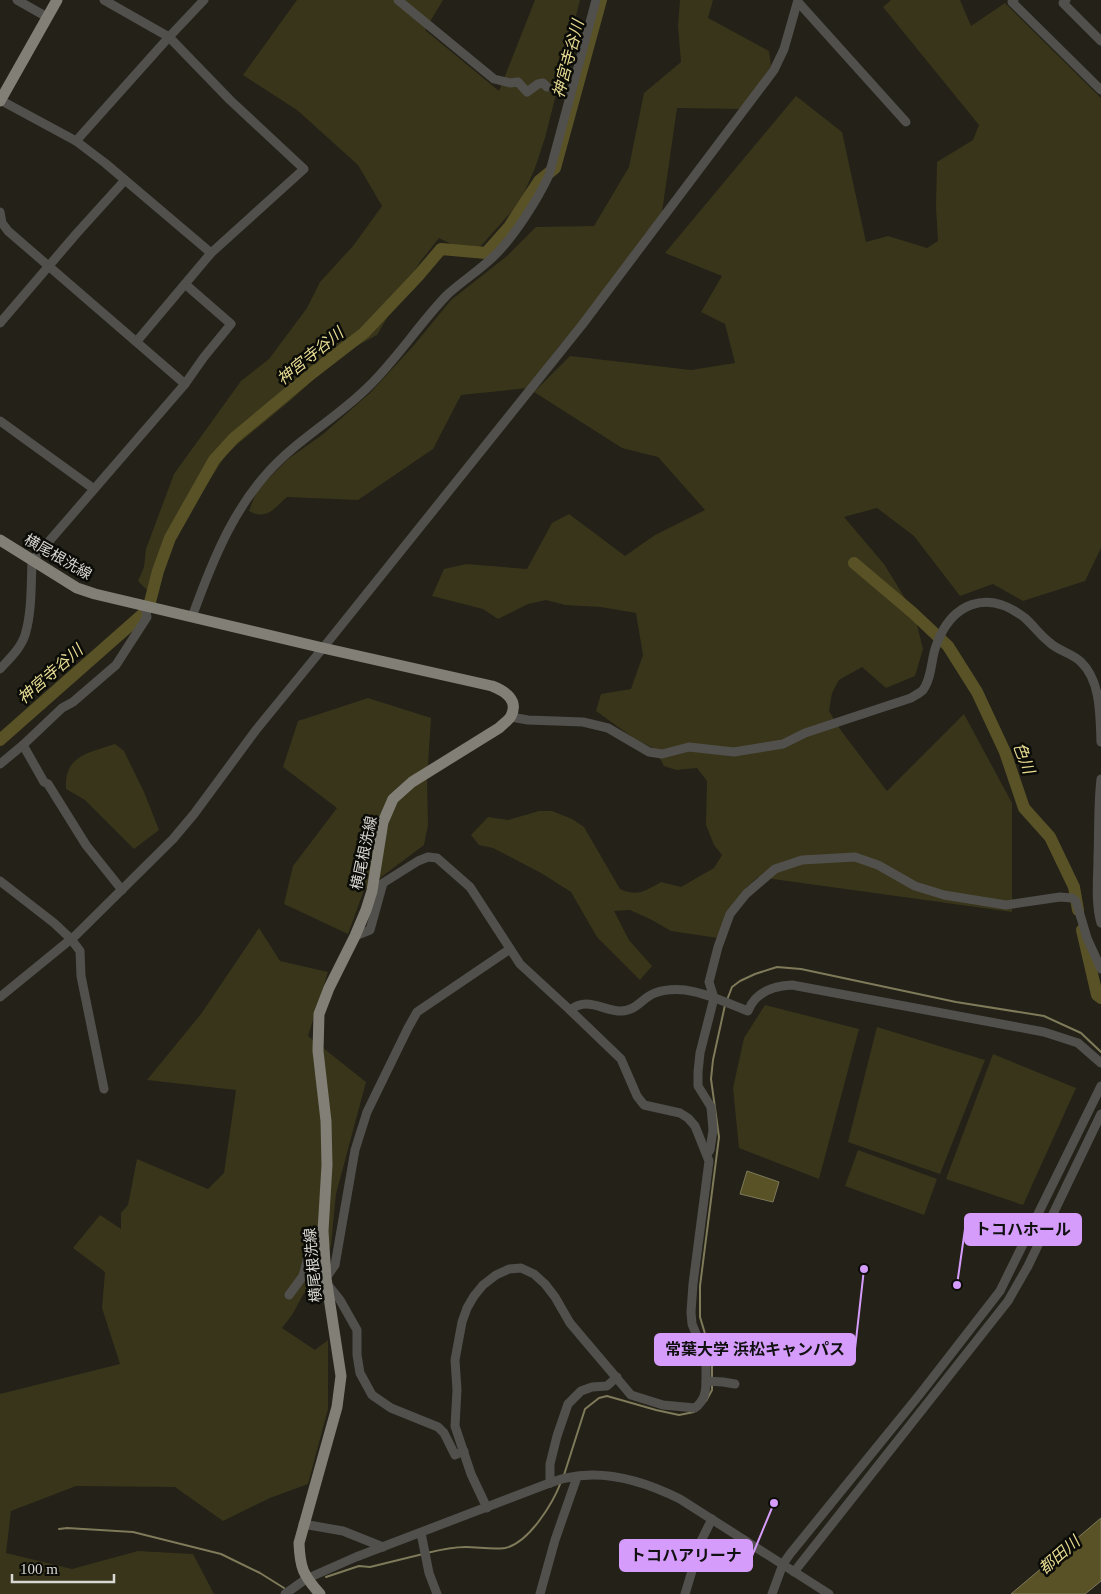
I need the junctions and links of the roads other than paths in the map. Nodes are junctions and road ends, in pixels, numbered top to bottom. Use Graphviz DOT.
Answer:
graph roads {
  1 [pos="17,0"];
  2 [pos="57,0"];
  3 [pos="104,0"];
  4 [pos="204,0"];
  5 [pos="398,0"];
  6 [pos="596,0"];
  7 [pos="1014,0"];
  8 [pos="1066,0"];
  9 [pos="798,1"];
  10 [pos="47,17"];
  11 [pos="169,37"];
  12 [pos="1101,41"];
  13 [pos="547,87"];
  14 [pos="1101,90"];
  15 [pos="0,100"];
  16 [pos="906,122"];
  17 [pos="76,141"];
  18 [pos="125,180"];
  19 [pos="0,212"];
  20 [pos="212,253"];
  21 [pos="49,267"];
  22 [pos="185,284"];
  23 [pos="0,323"];
  24 [pos="137,342"];
  25 [pos="186,384"];
  26 [pos="0,421"];
  27 [pos="94,489"];
  28 [pos="0,540"];
  29 [pos="32,561"];
  30 [pos="145,606"];
  31 [pos="192,617"];
  32 [pos="323,648"];
  33 [pos="0,669"];
  34 [pos="511,717"];
  35 [pos="1101,742"];
  36 [pos="22,745"];
  37 [pos="0,764"];
  38 [pos="1101,779"];
  39 [pos="0,881"];
  40 [pos="122,890"];
  41 [pos="1101,923"];
  42 [pos="355,936"];
  43 [pos="71,938"];
  44 [pos="510,949"];
  45 [pos="1101,969"];
  46 [pos="0,997"];
  47 [pos="718,1000"];
  48 [pos="570,1010"];
  49 [pos="1101,1064"];
  50 [pos="1101,1086"];
  51 [pos="104,1089"];
  52 [pos="1101,1114"];
  53 [pos="707,1154"];
  54 [pos="323,1231"];
  55 [pos="327,1281"];
  56 [pos="289,1295"];
  57 [pos="617,1378"];
  58 [pos="708,1381"];
  59 [pos="735,1384"];
  60 [pos="464,1451"];
  61 [pos="577,1476"];
  62 [pos="550,1483"];
  63 [pos="487,1508"];
  64 [pos="712,1519"];
  65 [pos="303,1524"];
  66 [pos="421,1533"];
  67 [pos="383,1547"];
  68 [pos="783,1564"];
  69 [pos="794,1572"];
  70 [pos="306,1579"];
  71 [pos="285,1594"];
  72 [pos="320,1594"];
  73 [pos="437,1594"];
  74 [pos="540,1594"];
  75 [pos="685,1594"];
  76 [pos="772,1594"];
  77 [pos="829,1594"];
  1 -- 10 [label="street"];
  2 -- 10 [label="main road"];
  3 -- 11 [label="street"];
  4 -- 11 [label="street"];
  5 -- 13 [label="street"];
  6 -- 31 [label="street"];
  7 -- 14 [label="street"];
  8 -- 12 [label="street"];
  9 -- 16 [label="street"];
  9 -- 32 [label="street"];
  10 -- 15 [label="main road"];
  11 -- 17 [label="street"];
  11 -- 20 [label="street"];
  15 -- 17 [label="street"];
  17 -- 18 [label="street"];
  18 -- 20 [label="street"];
  18 -- 21 [label="street"];
  19 -- 21 [label="street"];
  20 -- 22 [label="street"];
  21 -- 23 [label="street"];
  21 -- 24 [label="street"];
  22 -- 24 [label="street"];
  22 -- 25 [label="street"];
  24 -- 25 [label="street"];
  25 -- 27 [label="street"];
  26 -- 27 [label="street"];
  27 -- 29 [label="street"];
  28 -- 29 [label="main road, 横尾根洗線"];
  29 -- 30 [label="main road, 横尾根洗線"];
  29 -- 33 [label="street"];
  30 -- 31 [label="main road, 横尾根洗線"];
  30 -- 36 [label="street"];
  31 -- 32 [label="main road, 横尾根洗線"];
  32 -- 34 [label="main road, 横尾根洗線"];
  32 -- 40 [label="street"];
  34 -- 35 [label="street"];
  34 -- 42 [label="main road, 横尾根洗線"];
  36 -- 37 [label="street"];
  36 -- 40 [label="street"];
  38 -- 41 [label="street"];
  39 -- 43 [label="street"];
  40 -- 43 [label="street"];
  42 -- 44 [label="street"];
  42 -- 54 [label="main road, 横尾根洗線"];
  43 -- 46 [label="street"];
  43 -- 51 [label="street"];
  44 -- 48 [label="street"];
  44 -- 55 [label="street"];
  45 -- 47 [label="street"];
  47 -- 48 [label="street"];
  47 -- 49 [label="street"];
  47 -- 53 [label="street"];
  48 -- 53 [label="street"];
  50 -- 68 [label="street"];
  52 -- 69 [label="street"];
  53 -- 58 [label="street"];
  54 -- 55 [label="main road, 横尾根洗線"];
  54 -- 56 [label="street"];
  55 -- 60 [label="street"];
  55 -- 65 [label="main road, 横尾根洗線"];
  57 -- 58 [label="street"];
  57 -- 60 [label="street"];
  57 -- 62 [label="street"];
  58 -- 59 [label="street"];
  60 -- 63 [label="street"];
  61 -- 62 [label="street"];
  61 -- 64 [label="street"];
  61 -- 74 [label="street"];
  62 -- 63 [label="street"];
  63 -- 66 [label="street"];
  64 -- 68 [label="street"];
  64 -- 75 [label="street"];
  65 -- 67 [label="street"];
  65 -- 70 [label="main road, 横尾根洗線"];
  66 -- 67 [label="street"];
  66 -- 73 [label="street"];
  67 -- 70 [label="street"];
  68 -- 69 [label="street"];
  68 -- 76 [label="street"];
  69 -- 77 [label="street"];
  70 -- 71 [label="street"];
  70 -- 72 [label="main road, 横尾根洗線"];
}
